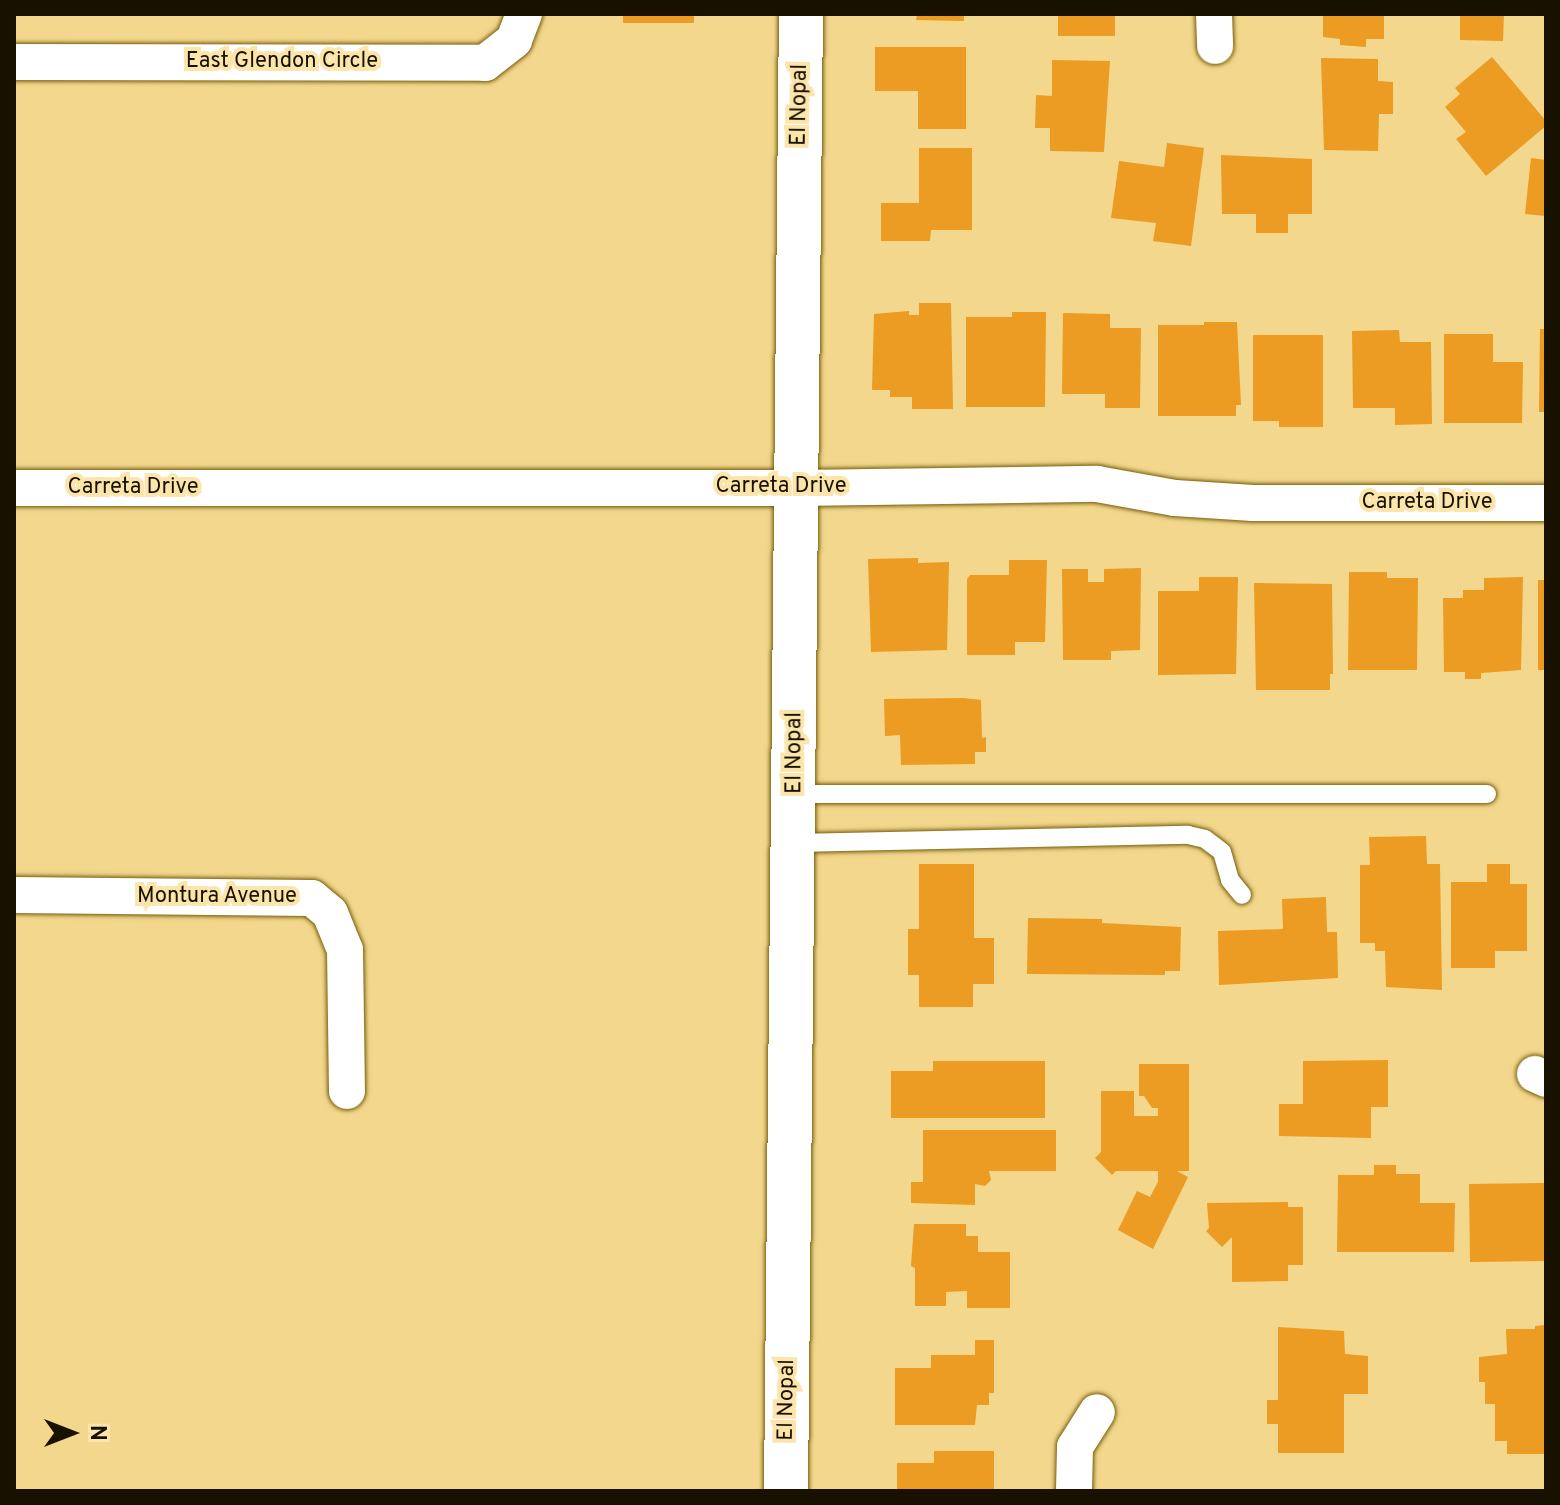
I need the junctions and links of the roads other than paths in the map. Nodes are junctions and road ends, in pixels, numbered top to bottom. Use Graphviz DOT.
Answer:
graph roads {
  1 [pos="524,14"];
  2 [pos="801,14"];
  3 [pos="14,62"];
  4 [pos="14,488"];
  5 [pos="797,488"];
  6 [pos="1546,503"];
  7 [pos="794,794"];
  8 [pos="1487,794"];
  9 [pos="794,843"];
  10 [pos="14,895"];
  11 [pos="1242,895"];
  12 [pos="347,1091"];
  13 [pos="1097,1412"];
  14 [pos="786,1491"];
  15 [pos="1074,1491"];
  1 -- 3 [label="street, East Glendon Circle"];
  2 -- 5 [label="main road, El Nopal"];
  4 -- 5 [label="street, Carreta Drive"];
  5 -- 6 [label="street, Carreta Drive"];
  5 -- 7 [label="main road, El Nopal"];
  7 -- 8 [label="lane"];
  7 -- 9 [label="main road, El Nopal"];
  9 -- 11 [label="lane"];
  9 -- 14 [label="main road, El Nopal"];
  10 -- 12 [label="street, Montura Avenue"];
  13 -- 15 [label="street"];
}
